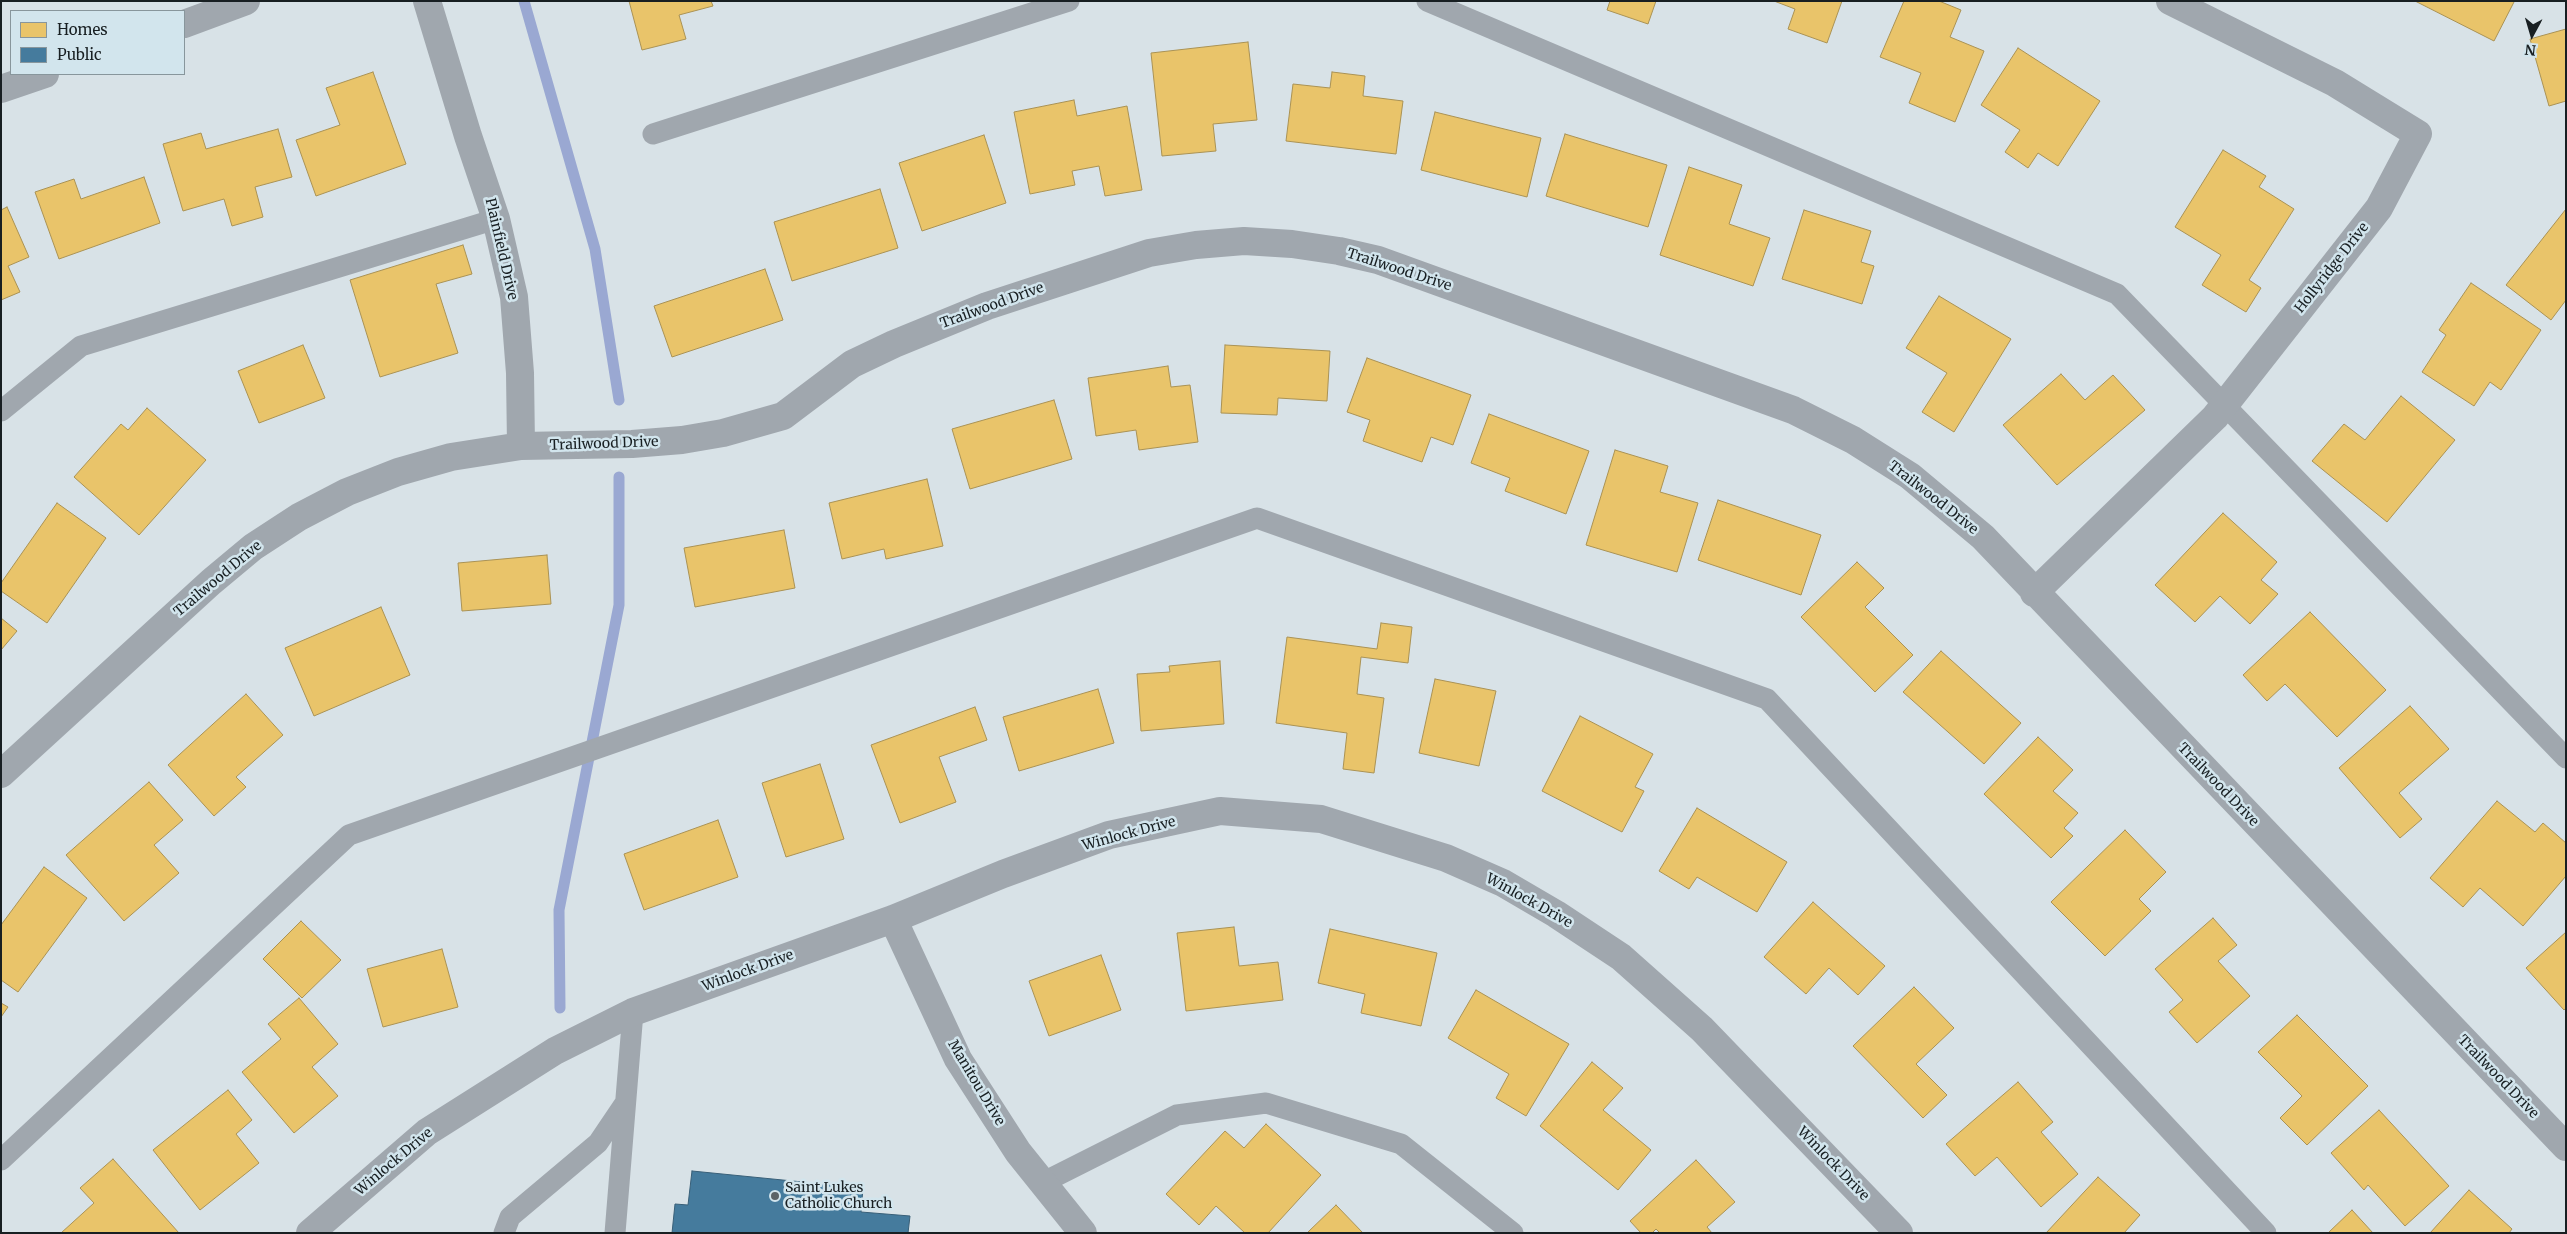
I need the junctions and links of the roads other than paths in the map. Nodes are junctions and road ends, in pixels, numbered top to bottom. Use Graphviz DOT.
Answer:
graph roads {
  1 [pos="246,1"];
  2 [pos="427,1"];
  3 [pos="1069,1"];
  4 [pos="1427,1"];
  5 [pos="2170,1"];
  6 [pos="185,24"];
  7 [pos="42,75"];
  8 [pos="1,89"];
  9 [pos="653,134"];
  10 [pos="496,219"];
  11 [pos="2225,405"];
  12 [pos="1,411"];
  13 [pos="521,446"];
  14 [pos="2034,593"];
  15 [pos="2566,758"];
  16 [pos="1,774"];
  17 [pos="893,919"];
  18 [pos="633,1012"];
  19 [pos="627,1101"];
  20 [pos="2566,1147"];
  21 [pos="1,1160"];
  22 [pos="1042,1183"];
  23 [pos="310,1233"];
  24 [pos="504,1233"];
  25 [pos="615,1233"];
  26 [pos="1083,1233"];
  27 [pos="1513,1233"];
  28 [pos="1899,1233"];
  29 [pos="2266,1233"];
  1 -- 6 [label="street"];
  2 -- 10 [label="street, Plainfield Drive"];
  3 -- 9 [label="lane"];
  4 -- 11 [label="lane"];
  5 -- 11 [label="street, Hollyridge Drive"];
  7 -- 8 [label="street"];
  10 -- 12 [label="lane"];
  10 -- 13 [label="street, Plainfield Drive"];
  11 -- 14 [label="street, Hollyridge Drive"];
  11 -- 15 [label="lane"];
  13 -- 14 [label="street, Trailwood Drive"];
  13 -- 16 [label="street, Trailwood Drive"];
  14 -- 20 [label="street, Trailwood Drive"];
  17 -- 18 [label="street, Winlock Drive"];
  17 -- 22 [label="street, Manitou Drive"];
  17 -- 28 [label="street, Winlock Drive"];
  18 -- 19 [label="lane"];
  18 -- 23 [label="street, Winlock Drive"];
  19 -- 24 [label="lane"];
  19 -- 25 [label="lane"];
  21 -- 29 [label="lane"];
  22 -- 26 [label="street, Manitou Drive"];
  22 -- 27 [label="lane"];
}
